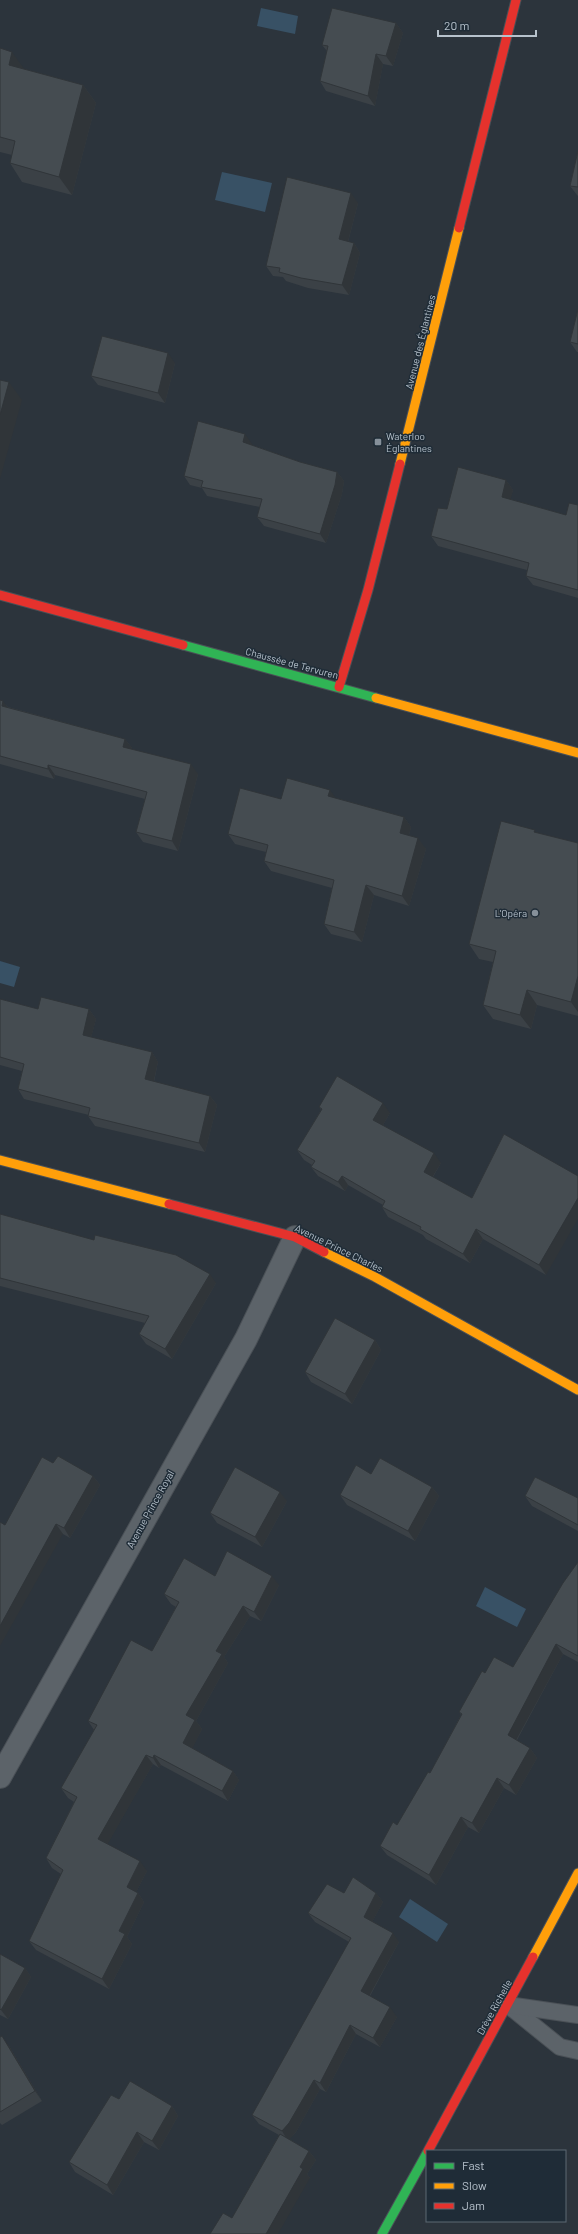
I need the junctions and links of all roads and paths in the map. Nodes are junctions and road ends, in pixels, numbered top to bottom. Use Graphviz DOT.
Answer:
graph roads {
  1 [pos="516,0"];
  2 [pos="0,595"];
  3 [pos="339,687"];
  4 [pos="578,752"];
  5 [pos="0,1160"];
  6 [pos="295,1237"];
  7 [pos="578,1390"];
  8 [pos="0,1777"];
  9 [pos="578,1873"];
  10 [pos="508,2005"];
  11 [pos="578,2015"];
  12 [pos="578,2052"];
  13 [pos="428,2150"];
  14 [pos="426,2154"];
  15 [pos="382,2234"];
  1 -- 3 [label="street, Avenue des Églantines"];
  2 -- 3 [label="street, Chaussée de Tervuren"];
  3 -- 4 [label="street, Chaussée de Tervuren"];
  5 -- 6 [label="street, Avenue Prince Charles"];
  6 -- 7 [label="street, Avenue Prince Charles"];
  6 -- 8 [label="street, Avenue Prince Royal"];
  9 -- 10 [label="street, Drève Richelle"];
  10 -- 11 [label="lane"];
  10 -- 12 [label="lane"];
  10 -- 13 [label="street, Drève Richelle"];
  14 -- 15 [label="street, Drève Richelle"];
}
